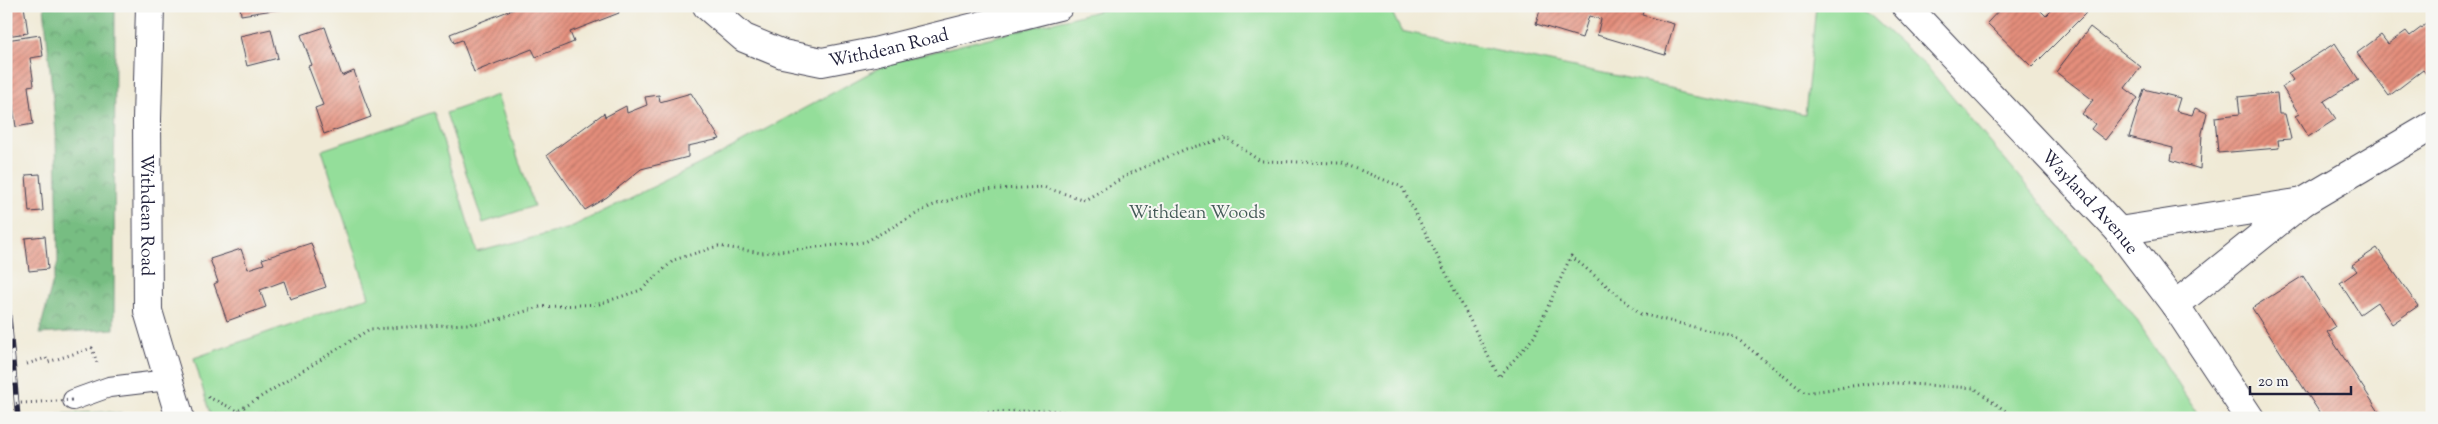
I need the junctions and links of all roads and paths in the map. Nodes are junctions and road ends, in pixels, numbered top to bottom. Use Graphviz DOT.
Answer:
graph roads {
  1 [pos="150,6"];
  2 [pos="707,6"];
  3 [pos="1059,6"];
  4 [pos="1906,6"];
  5 [pos="973,17"];
  6 [pos="2432,126"];
  7 [pos="2303,202"];
  8 [pos="2119,231"];
  9 [pos="2175,305"];
  10 [pos="95,358"];
  11 [pos="27,364"];
  12 [pos="168,380"];
  13 [pos="73,400"];
  14 [pos="6,404"];
  15 [pos="238,411"];
  16 [pos="180,418"];
  17 [pos="248,418"];
  18 [pos="913,418"];
  19 [pos="1109,418"];
  20 [pos="2016,418"];
  21 [pos="2250,418"];
  1 -- 12 [label="street, Withdean Road"];
  2 -- 5 [label="street, Withdean Road"];
  3 -- 5 [label="street"];
  4 -- 8 [label="street, Wayland Avenue"];
  6 -- 7 [label="street"];
  7 -- 8 [label="street"];
  7 -- 9 [label="street"];
  8 -- 9 [label="street, Wayland Avenue"];
  9 -- 21 [label="street, Wayland Avenue"];
  10 -- 11 [label="path"];
  12 -- 13 [label="lane"];
  12 -- 15 [label="path"];
  12 -- 16 [label="street, Withdean Road"];
  13 -- 14 [label="path, bridge"];
  15 -- 17 [label="path"];
  15 -- 20 [label="path"];
  18 -- 19 [label="path"];
}
